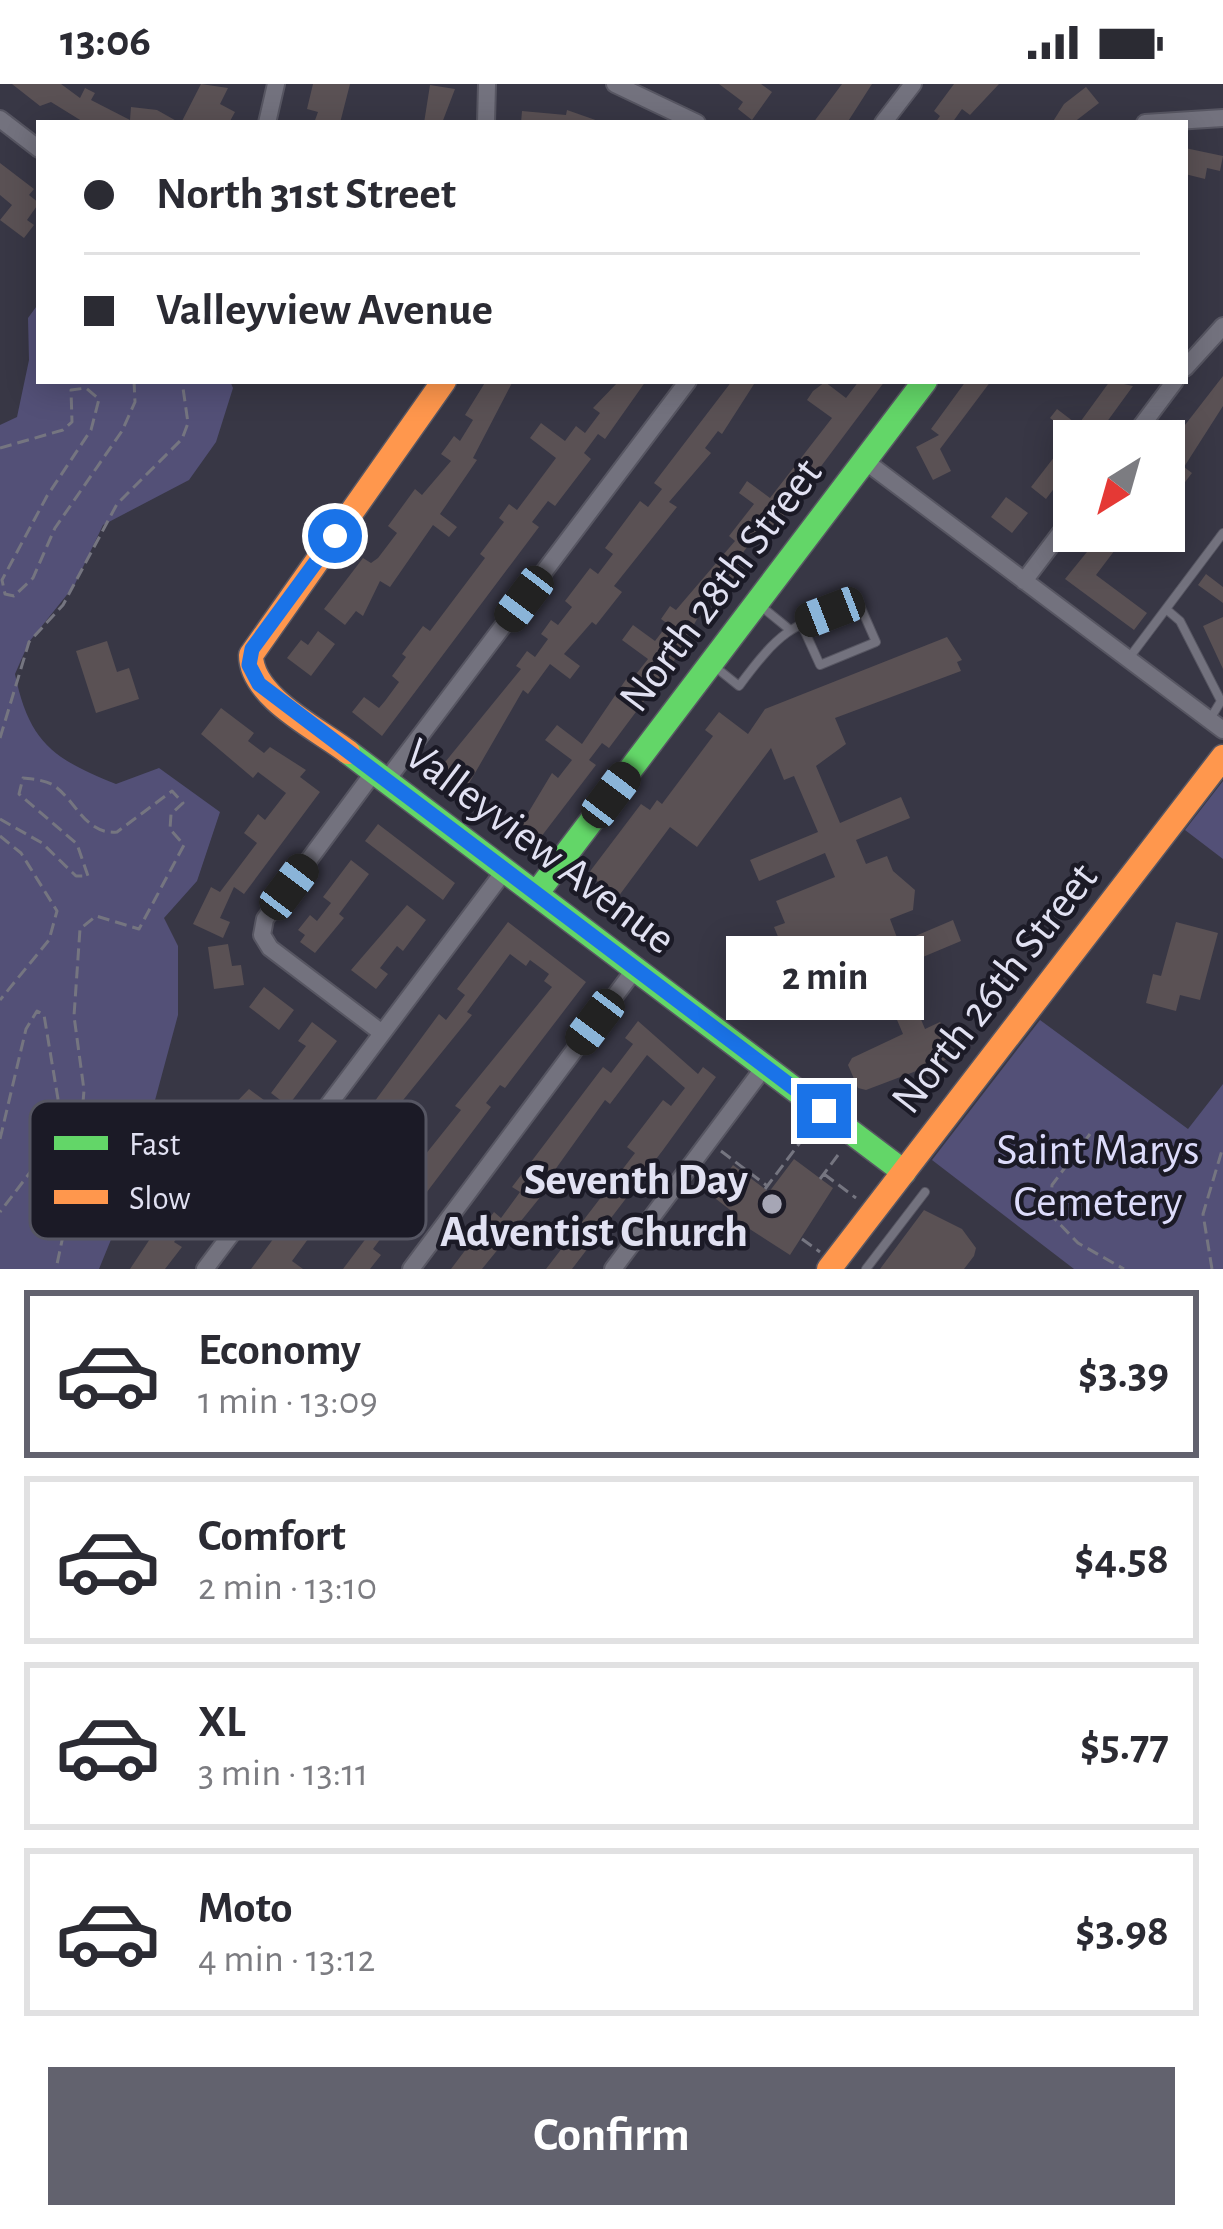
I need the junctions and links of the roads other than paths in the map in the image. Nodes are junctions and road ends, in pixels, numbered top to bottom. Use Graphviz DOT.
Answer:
graph roads {
  1 [pos="276,84"];
  2 [pos="487,84"];
  3 [pos="615,84"];
  4 [pos="913,84"];
  5 [pos="1223,118"];
  6 [pos="0,119"];
  7 [pos="268,120"];
  8 [pos="486,120"];
  9 [pos="691,120"];
  10 [pos="885,120"];
  11 [pos="1188,120"];
  12 [pos="36,147"];
  13 [pos="1223,326"];
  14 [pos="1188,365"];
  15 [pos="442,384"];
  16 [pos="686,384"];
  17 [pos="923,384"];
  18 [pos="1173,384"];
  19 [pos="1146,420"];
  20 [pos="865,461"];
  21 [pos="1222,537"];
  22 [pos="1053,543"];
  23 [pos="1024,581"];
  24 [pos="757,603"];
  25 [pos="1166,609"];
  26 [pos="801,623"];
  27 [pos="790,628"];
  28 [pos="1128,659"];
  29 [pos="711,664"];
  30 [pos="1216,725"];
  31 [pos="1223,757"];
  32 [pos="380,777"];
  33 [pos="505,870"];
  34 [pos="536,894"];
  35 [pos="635,969"];
  36 [pos="382,1033"];
  37 [pos="765,1066"];
  38 [pos="331,1101"];
  39 [pos="904,1172"];
  40 [pos="926,1192"];
  41 [pos="228,1239"];
  42 [pos="206,1269"];
  43 [pos="411,1269"];
  44 [pos="613,1269"];
  45 [pos="829,1269"];
  46 [pos="866,1269"];
  1 -- 7 [label="street"];
  2 -- 8 [label="street"];
  3 -- 9 [label="street"];
  4 -- 10 [label="street"];
  5 -- 11 [label="street"];
  6 -- 12 [label="street"];
  13 -- 14 [label="street"];
  15 -- 32 [label="street, Valleyview Avenue"];
  16 -- 32 [label="street"];
  17 -- 20 [label="street, North 28th Street"];
  18 -- 19 [label="street"];
  20 -- 23 [label="street"];
  20 -- 24 [label="street, North 28th Street"];
  21 -- 25 [label="lane"];
  22 -- 23 [label="street"];
  23 -- 28 [label="street"];
  24 -- 27 [label="lane"];
  24 -- 29 [label="street, North 28th Street"];
  25 -- 28 [label="lane"];
  25 -- 30 [label="lane"];
  26 -- 26 [label="lane"];
  26 -- 27 [label="lane"];
  27 -- 29 [label="lane"];
  28 -- 30 [label="street"];
  29 -- 34 [label="street, North 28th Street"];
  31 -- 39 [label="street, North 26th Street"];
  32 -- 33 [label="street, Valleyview Avenue"];
  32 -- 36 [label="street"];
  33 -- 34 [label="street, Valleyview Avenue"];
  33 -- 36 [label="street"];
  34 -- 35 [label="street, Valleyview Avenue"];
  35 -- 37 [label="street, Valleyview Avenue"];
  35 -- 43 [label="street"];
  36 -- 38 [label="street"];
  37 -- 39 [label="street, Valleyview Avenue"];
  37 -- 44 [label="street"];
  39 -- 45 [label="street, North 26th Street"];
  40 -- 46 [label="lane"];
  41 -- 42 [label="street"];
}
